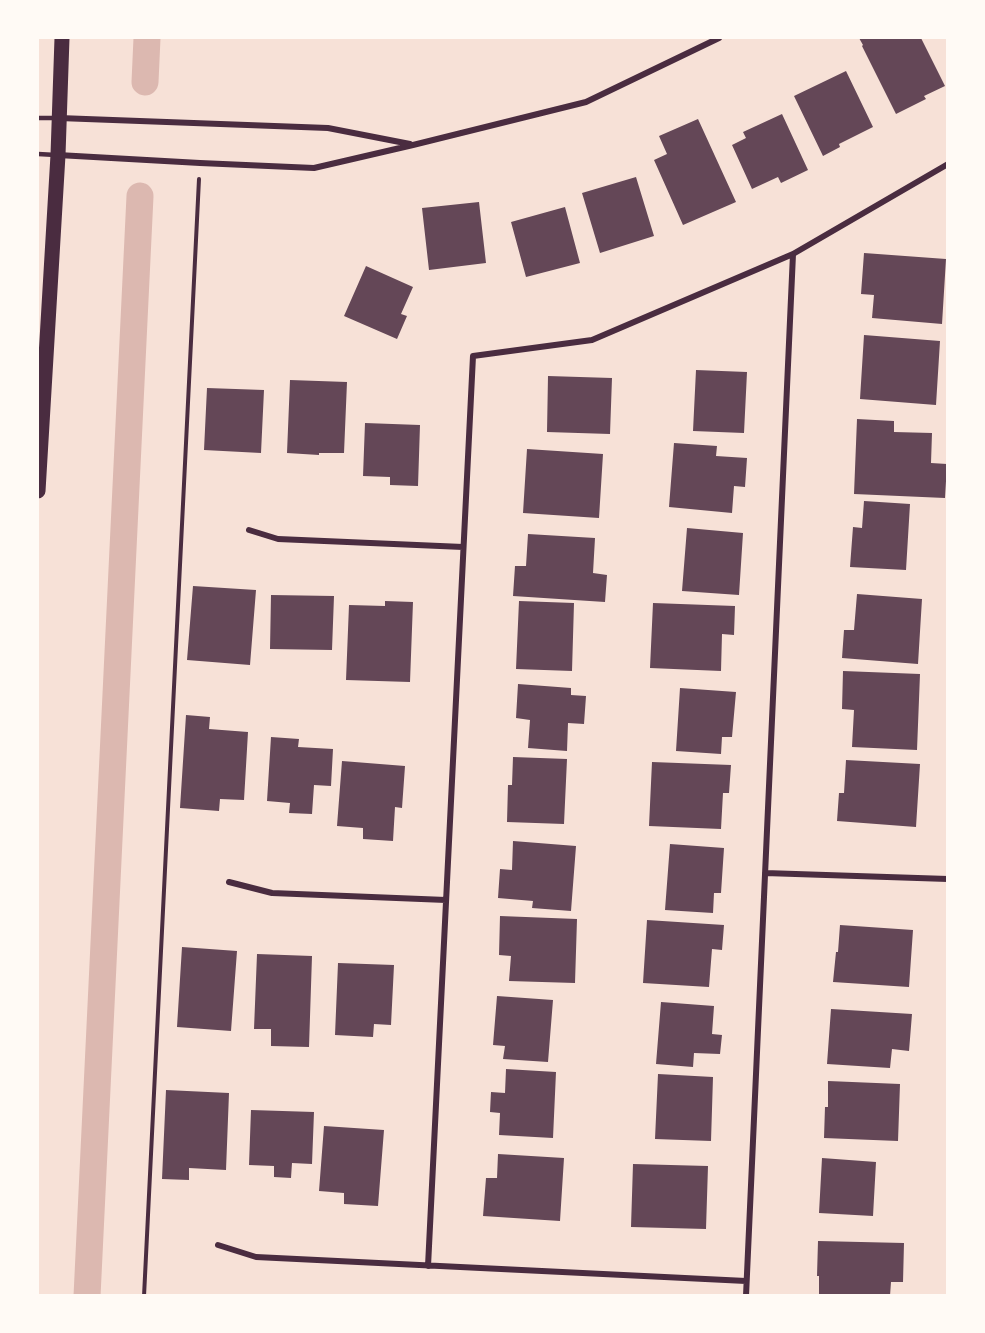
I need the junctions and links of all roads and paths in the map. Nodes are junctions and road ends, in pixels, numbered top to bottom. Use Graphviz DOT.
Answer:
graph roads {
  1 [pos="62,38"];
  2 [pos="719,38"];
  3 [pos="38,118"];
  4 [pos="59,118"];
  5 [pos="413,145"];
  6 [pos="38,154"];
  7 [pos="57,155"];
  8 [pos="200,163"];
  9 [pos="948,164"];
  10 [pos="793,254"];
  11 [pos="39,410"];
  12 [pos="38,491"];
  13 [pos="249,530"];
  14 [pos="463,547"];
  15 [pos="765,873"];
  16 [pos="948,879"];
  17 [pos="229,882"];
  18 [pos="446,900"];
  19 [pos="218,1245"];
  20 [pos="428,1266"];
  21 [pos="746,1281"];
  22 [pos="144,1296"];
  23 [pos="746,1296"];
  1 -- 4 [label="main road"];
  2 -- 5 [label="street"];
  3 -- 4 [label="lane"];
  4 -- 5 [label="street"];
  4 -- 7 [label="main road"];
  5 -- 8 [label="street"];
  6 -- 7 [label="lane"];
  7 -- 8 [label="street"];
  7 -- 11 [label="main road"];
  8 -- 22 [label="path"];
  9 -- 10 [label="street"];
  10 -- 14 [label="street"];
  10 -- 15 [label="street"];
  11 -- 12 [label="main road"];
  13 -- 14 [label="street"];
  14 -- 18 [label="street"];
  15 -- 16 [label="street"];
  15 -- 21 [label="street"];
  17 -- 18 [label="street"];
  18 -- 20 [label="street"];
  19 -- 20 [label="street"];
  20 -- 21 [label="street"];
  21 -- 23 [label="street"];
}
